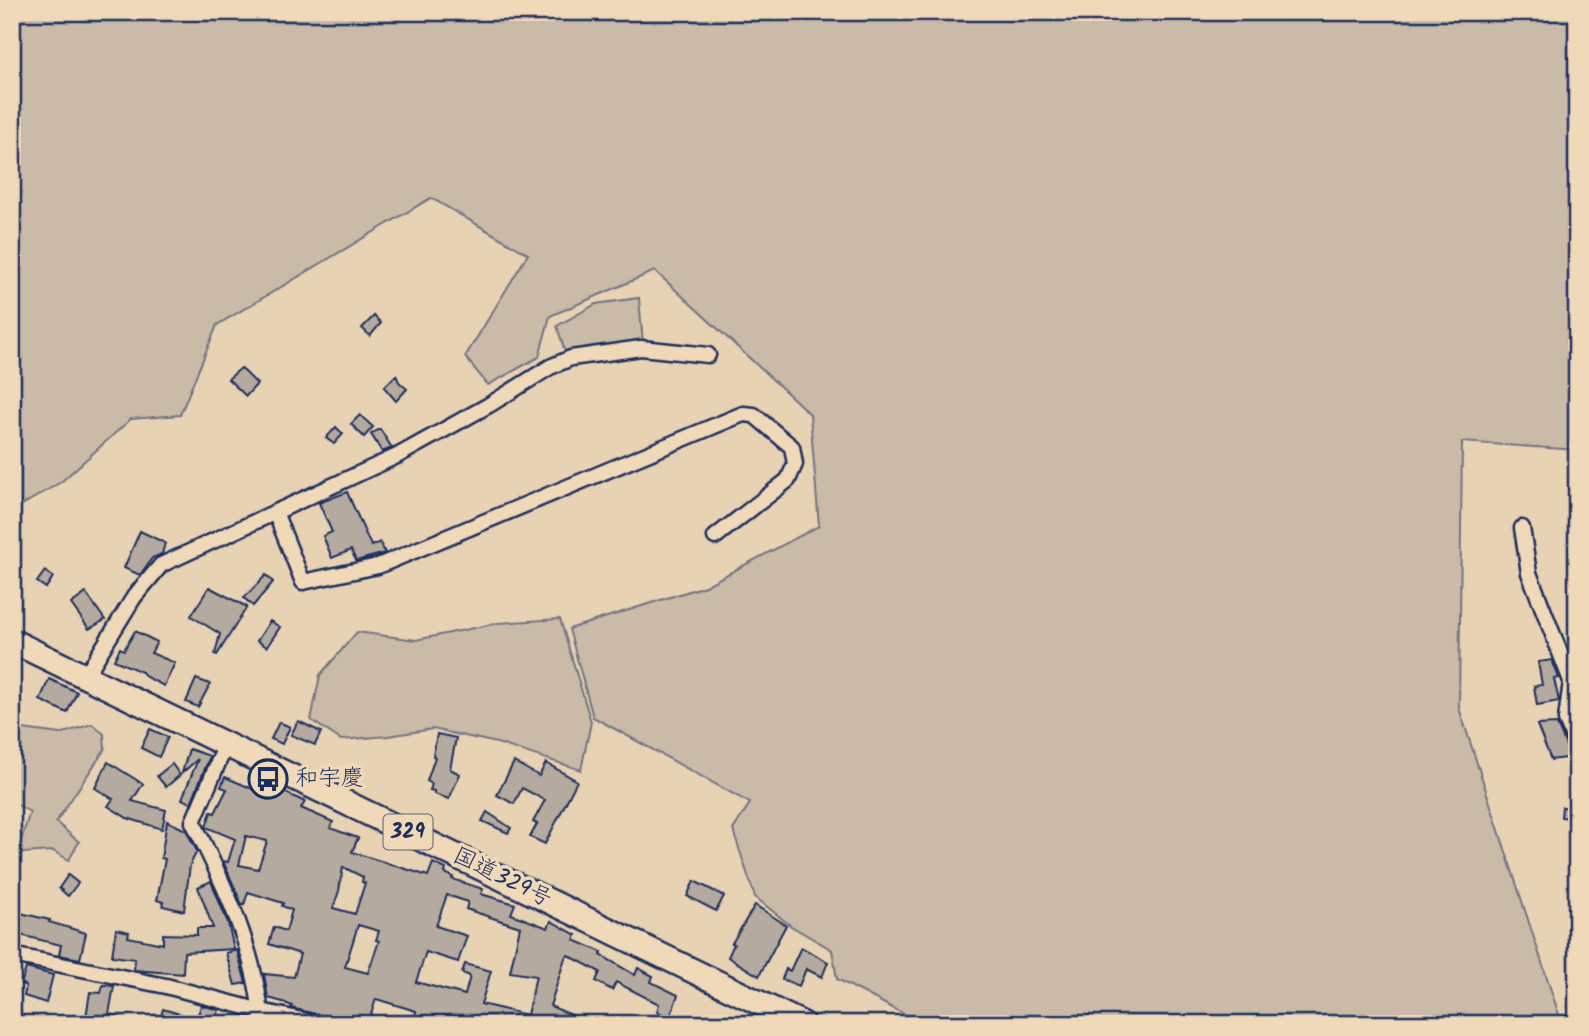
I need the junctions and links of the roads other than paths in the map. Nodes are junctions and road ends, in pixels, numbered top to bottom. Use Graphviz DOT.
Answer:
graph roads {
  1 [pos="708,355"];
  2 [pos="275,512"];
  3 [pos="1522,528"];
  4 [pos="715,537"];
  5 [pos="12,641"];
  6 [pos="85,677"];
  7 [pos="226,744"];
  8 [pos="1577,746"];
  9 [pos="12,955"];
  10 [pos="261,1018"];
  11 [pos="320,1024"];
  12 [pos="803,1024"];
  1 -- 2 [label="street"];
  2 -- 4 [label="street"];
  2 -- 6 [label="street"];
  3 -- 8 [label="street"];
  5 -- 6 [label="highway, 国道329号 / 329"];
  6 -- 7 [label="highway, 国道329号 / 329"];
  7 -- 10 [label="street"];
  7 -- 12 [label="highway, 国道329号 / 329"];
  9 -- 10 [label="street"];
  10 -- 11 [label="street"];
}
